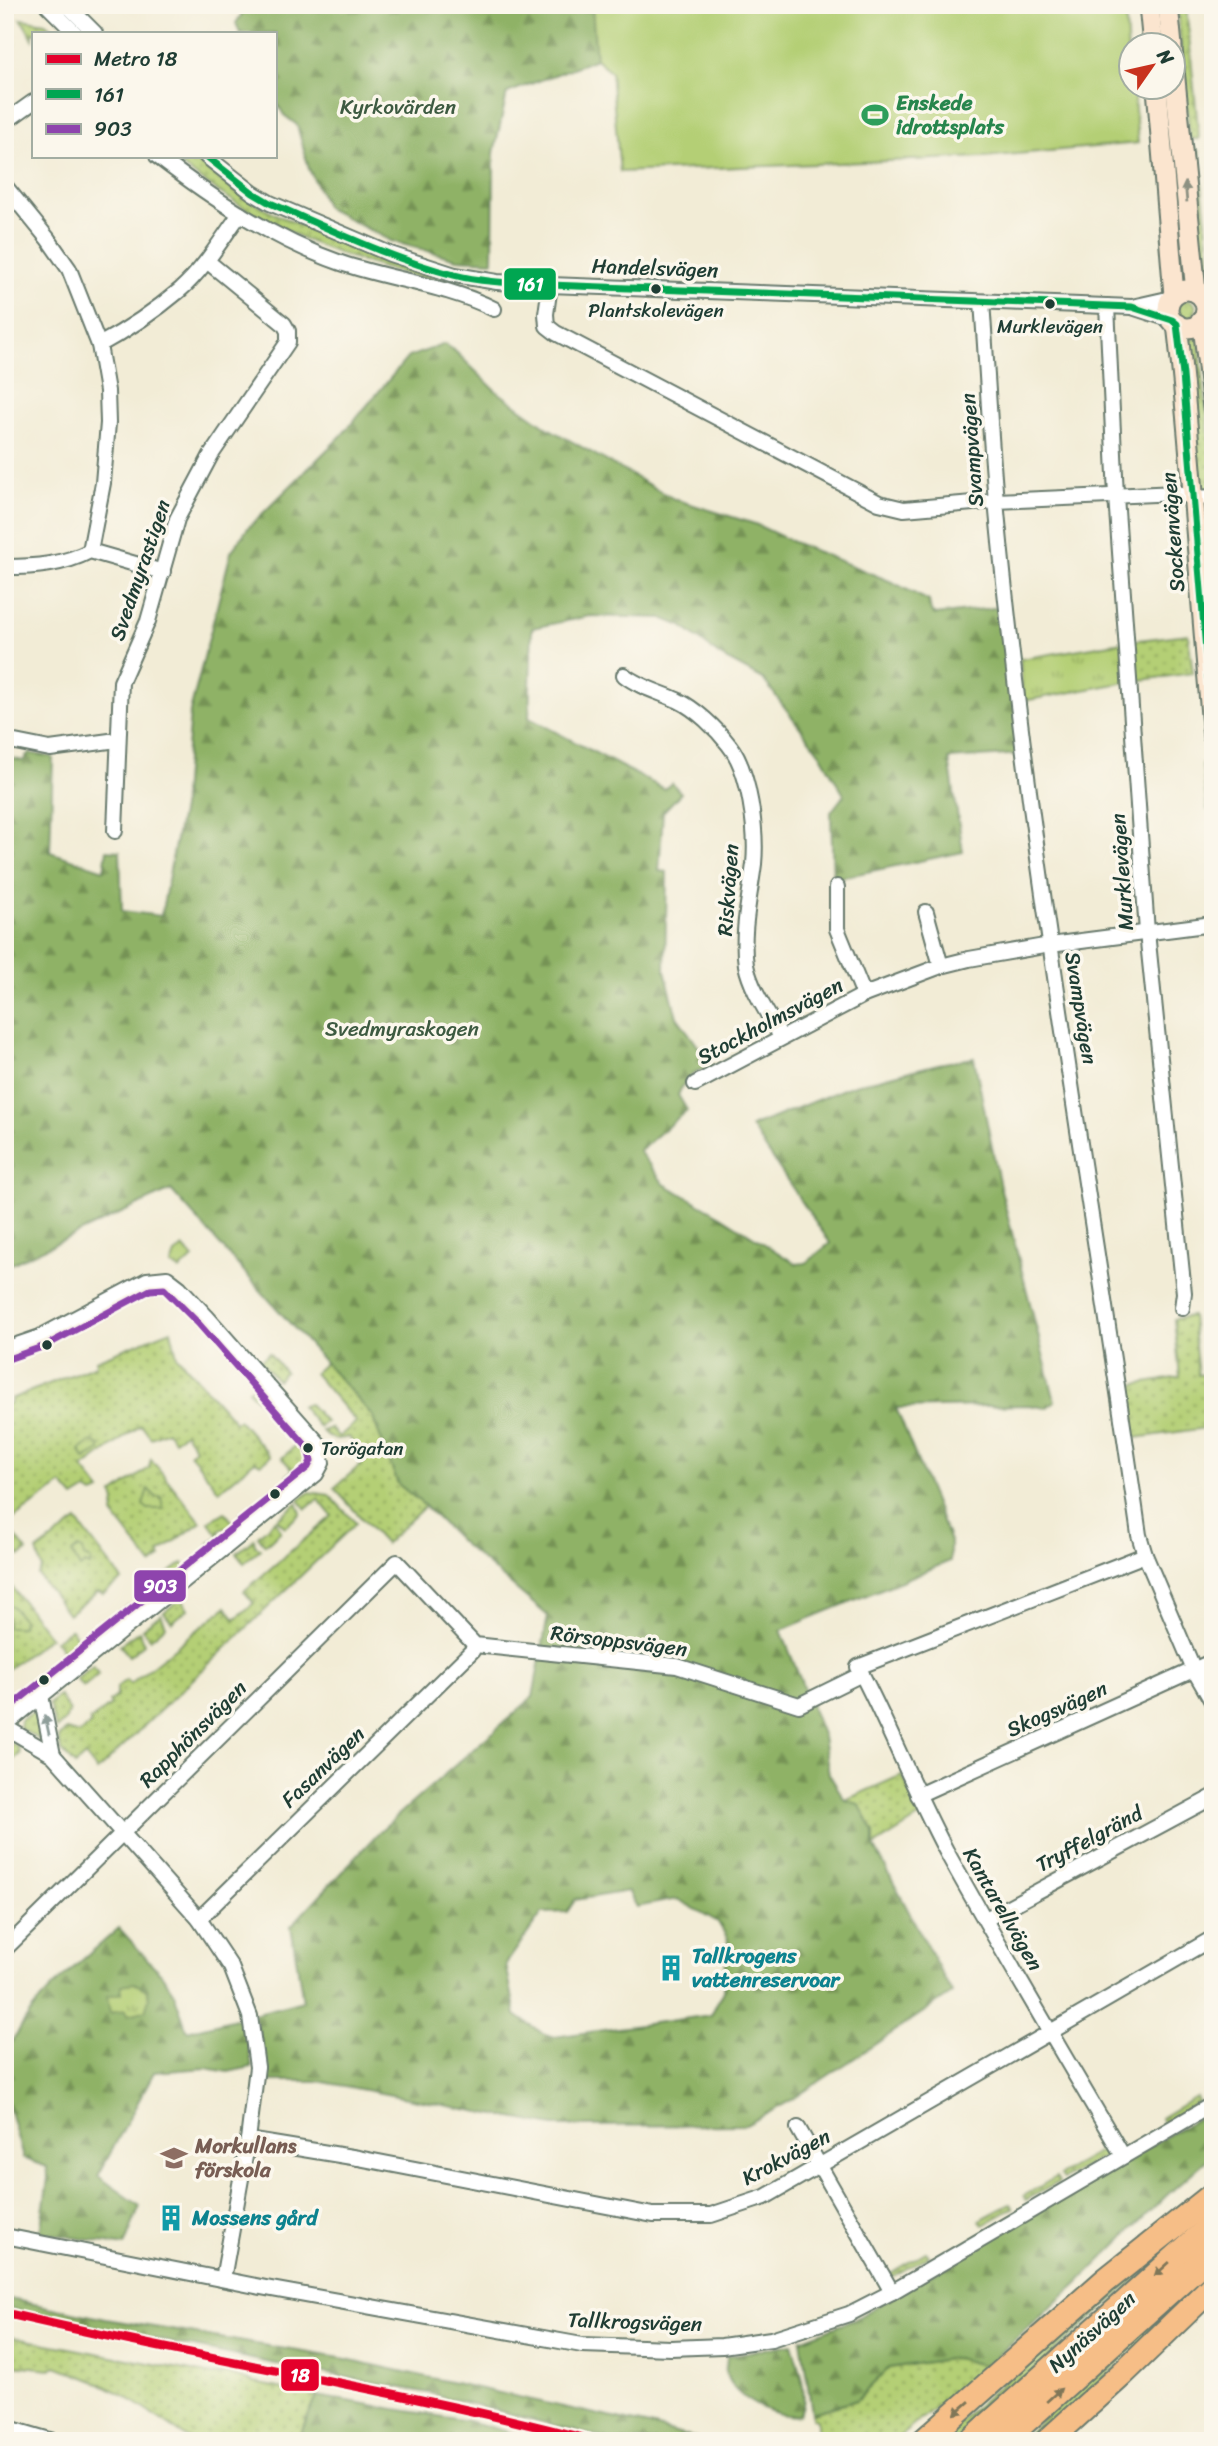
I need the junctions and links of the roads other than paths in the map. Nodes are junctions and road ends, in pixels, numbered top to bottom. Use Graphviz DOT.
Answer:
graph roads {
  1 [pos="47,5"];
  2 [pos="67,5"];
  3 [pos="1150,5"];
  4 [pos="1168,5"];
  5 [pos="74,32"];
  6 [pos="94,32"];
  7 [pos="1152,32"];
  8 [pos="1171,32"];
  9 [pos="1158,102"];
  10 [pos="1179,102"];
  11 [pos="32,103"];
  12 [pos="5,122"];
  13 [pos="160,158"];
  14 [pos="209,158"];
  15 [pos="5,187"];
  16 [pos="240,214"];
  17 [pos="207,261"];
  18 [pos="550,285"];
  19 [pos="1173,296"];
  20 [pos="982,302"];
  21 [pos="1107,306"];
  22 [pos="1132,307"];
  23 [pos="494,309"];
  24 [pos="1205,309"];
  25 [pos="1174,322"];
  26 [pos="99,345"];
  27 [pos="1213,407"];
  28 [pos="1116,496"];
  29 [pos="1203,497"];
  30 [pos="996,501"];
  31 [pos="90,551"];
  32 [pos="5,566"];
  33 [pos="163,572"];
  34 [pos="624,675"];
  35 [pos="1213,737"];
  36 [pos="5,740"];
  37 [pos="117,740"];
  38 [pos="115,831"];
  39 [pos="837,887"];
  40 [pos="926,912"];
  41 [pos="1213,924"];
  42 [pos="1147,932"];
  43 [pos="1050,945"];
  44 [pos="941,966"];
  45 [pos="864,995"];
  46 [pos="781,1037"];
  47 [pos="695,1084"];
  48 [pos="1182,1308"];
  49 [pos="5,1349"];
  50 [pos="1145,1555"];
  51 [pos="475,1645"];
  52 [pos="1213,1661"];
  53 [pos="1194,1670"];
  54 [pos="862,1674"];
  55 [pos="41,1696"];
  56 [pos="1213,1703"];
  57 [pos="5,1726"];
  58 [pos="53,1755"];
  59 [pos="918,1795"];
  60 [pos="1213,1797"];
  61 [pos="124,1832"];
  62 [pos="199,1919"];
  63 [pos="985,1919"];
  64 [pos="1213,1938"];
  65 [pos="5,1949"];
  66 [pos="1049,2033"];
  67 [pos="1213,2104"];
  68 [pos="797,2128"];
  69 [pos="248,2140"];
  70 [pos="1123,2156"];
  71 [pos="818,2165"];
  72 [pos="1213,2175"];
  73 [pos="1213,2195"];
  74 [pos="1213,2224"];
  75 [pos="5,2236"];
  76 [pos="1213,2252"];
  77 [pos="223,2279"];
  78 [pos="1105,2281"];
  79 [pos="1213,2286"];
  80 [pos="892,2292"];
  81 [pos="1213,2303"];
  82 [pos="1122,2374"];
  83 [pos="5,2427"];
  84 [pos="22,2435"];
  85 [pos="53,2441"];
  86 [pos="924,2441"];
  87 [pos="971,2441"];
  88 [pos="1003,2441"];
  89 [pos="1048,2441"];
  1 -- 5 [label="street"];
  2 -- 6 [label="street"];
  3 -- 7 [label="street"];
  4 -- 8 [label="street"];
  9 -- 19 [label="street, Sockenvägen"];
  24 -- 10 [label="street, one-way"];
  11 -- 12 [label="street"];
  13 -- 16 [label="street"];
  14 -- 18 [label="street, Handelsvägen"];
  15 -- 26 [label="street"];
  16 -- 17 [label="street"];
  16 -- 23 [label="street"];
  17 -- 26 [label="street"];
  17 -- 33 [label="street, Svedmyrastigen"];
  18 -- 20 [label="street, Handelsvägen"];
  18 -- 30 [label="street"];
  19 -- 22 [label="street, Handelsvägen"];
  19 -- 24 [label="street"];
  19 -- 25 [label="street, Sockenvägen"];
  20 -- 21 [label="street, Handelsvägen"];
  20 -- 30 [label="street, Svampvägen"];
  21 -- 22 [label="street, Handelsvägen"];
  21 -- 28 [label="street, Murklevägen"];
  22 -- 25 [label="street, Handelsvägen"];
  24 -- 25 [label="street"];
  24 -- 27 [label="street"];
  25 -- 29 [label="street, Sockenvägen"];
  26 -- 31 [label="street"];
  28 -- 29 [label="street"];
  28 -- 30 [label="street"];
  28 -- 42 [label="street, Murklevägen"];
  29 -- 35 [label="street, Sockenvägen"];
  30 -- 43 [label="street, Svampvägen"];
  31 -- 32 [label="street"];
  31 -- 33 [label="street"];
  33 -- 37 [label="street, Svedmyrastigen"];
  34 -- 46 [label="street, Riskvägen"];
  36 -- 37 [label="street"];
  37 -- 38 [label="street, Svedmyrastigen"];
  39 -- 45 [label="street, Stockholmsvägen"];
  40 -- 44 [label="street"];
  41 -- 42 [label="street, Stockholmsvägen"];
  42 -- 43 [label="street, Stockholmsvägen"];
  42 -- 48 [label="street, Murklevägen"];
  43 -- 44 [label="street, Stockholmsvägen"];
  43 -- 50 [label="street, Svampvägen"];
  44 -- 45 [label="street, Stockholmsvägen"];
  45 -- 46 [label="street, Stockholmsvägen"];
  46 -- 47 [label="street, Stockholmsvägen"];
  49 -- 55 [label="street"];
  50 -- 53 [label="street, Svampvägen"];
  50 -- 54 [label="street, Rörsoppsvägen"];
  51 -- 54 [label="street, Rörsoppsvägen"];
  51 -- 61 [label="street, Rapphönsvägen"];
  51 -- 62 [label="street, Fasanvägen"];
  52 -- 53 [label="street, Skogsvägen"];
  53 -- 56 [label="street, Svampvägen"];
  53 -- 59 [label="street, Skogsvägen"];
  54 -- 59 [label="street, Kantarellvägen"];
  55 -- 57 [label="street"];
  58 -- 55 [label="street, one-way"];
  57 -- 58 [label="street"];
  58 -- 61 [label="street"];
  59 -- 63 [label="street, Kantarellvägen"];
  60 -- 63 [label="street, Tryffelgränd"];
  61 -- 62 [label="street"];
  61 -- 65 [label="street, Rapphönsvägen"];
  62 -- 69 [label="street"];
  63 -- 66 [label="street, Kantarellvägen"];
  64 -- 66 [label="street, Krokvägen"];
  66 -- 70 [label="street, Kantarellvägen"];
  66 -- 71 [label="street, Krokvägen"];
  67 -- 70 [label="street, Tallkrogsvägen"];
  68 -- 71 [label="street"];
  69 -- 71 [label="street, Krokvägen"];
  69 -- 77 [label="street"];
  70 -- 80 [label="street, Tallkrogsvägen"];
  71 -- 80 [label="street"];
  72 -- 78 [label="highway"];
  73 -- 78 [label="highway"];
  74 -- 87 [label="highway, Nynäsvägen, one-way"];
  75 -- 77 [label="street, Tallkrogsvägen"];
  88 -- 76 [label="highway, Nynäsvägen, one-way"];
  77 -- 80 [label="street, Tallkrogsvägen"];
  78 -- 86 [label="highway, one-way"];
  79 -- 82 [label="highway"];
  81 -- 82 [label="highway"];
  82 -- 89 [label="highway"];
  83 -- 84 [label="street"];
  84 -- 85 [label="street"];
}
